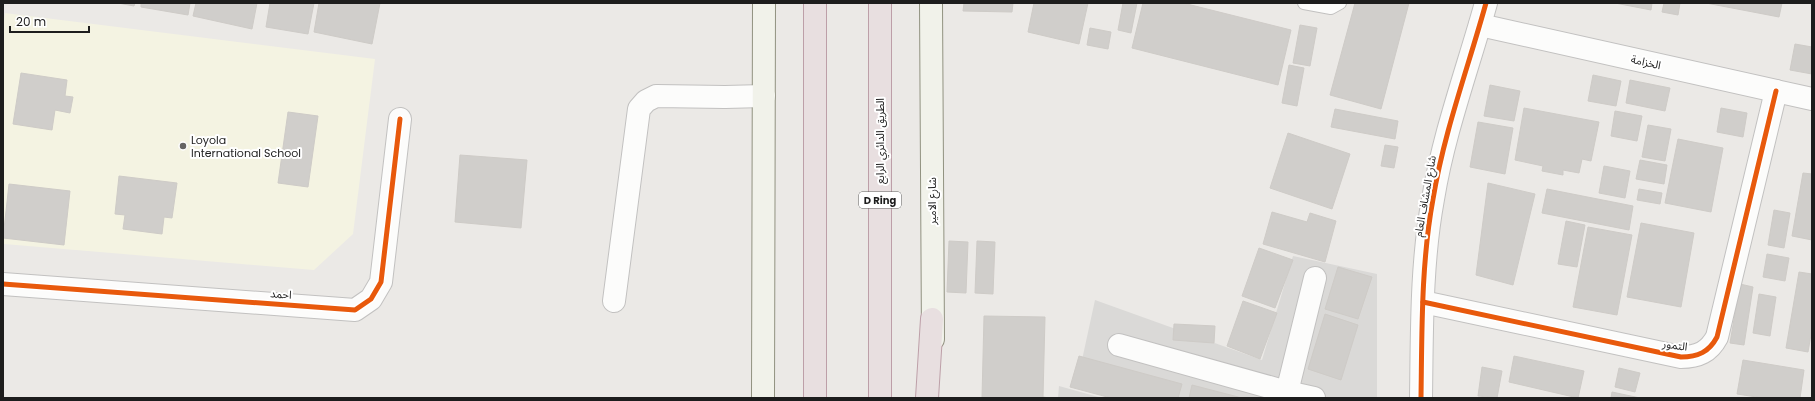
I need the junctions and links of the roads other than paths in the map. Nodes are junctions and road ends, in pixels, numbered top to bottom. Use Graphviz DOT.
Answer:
graph roads {
  1 [pos="764,3"];
  2 [pos="816,3"];
  3 [pos="880,3"];
  4 [pos="931,3"];
  5 [pos="1304,3"];
  6 [pos="1340,3"];
  7 [pos="1486,3"];
  8 [pos="1480,25"];
  9 [pos="1776,91"];
  10 [pos="764,96"];
  11 [pos="1812,99"];
  12 [pos="400,119"];
  13 [pos="1315,278"];
  14 [pos="3,284"];
  15 [pos="614,301"];
  16 [pos="1423,302"];
  17 [pos="932,319"];
  18 [pos="1119,345"];
  19 [pos="1287,392"];
  20 [pos="763,398"];
  21 [pos="815,398"];
  22 [pos="880,398"];
  23 [pos="927,398"];
  24 [pos="935,398"];
  25 [pos="1314,398"];
  26 [pos="1421,398"];
  1 -- 10 [label="main road"];
  2 -- 21 [label="highway"];
  3 -- 22 [label="highway, الطريق الدائري الرابع / D Ring"];
  4 -- 17 [label="main road, شارع الامير"];
  5 -- 6 [label="lane"];
  7 -- 8 [label="street, شارع المشاف العام"];
  8 -- 9 [label="street, الخزامة"];
  8 -- 16 [label="street, شارع المشاف العام"];
  9 -- 11 [label="street, الخزامة"];
  9 -- 16 [label="street, التمور"];
  10 -- 15 [label="street"];
  10 -- 20 [label="main road"];
  12 -- 14 [label="street, احمد"];
  13 -- 19 [label="street"];
  16 -- 26 [label="street, شارع المشاف العام"];
  17 -- 23 [label="highway"];
  17 -- 24 [label="main road, شارع الامير"];
  18 -- 19 [label="street"];
  19 -- 25 [label="street"];
}
